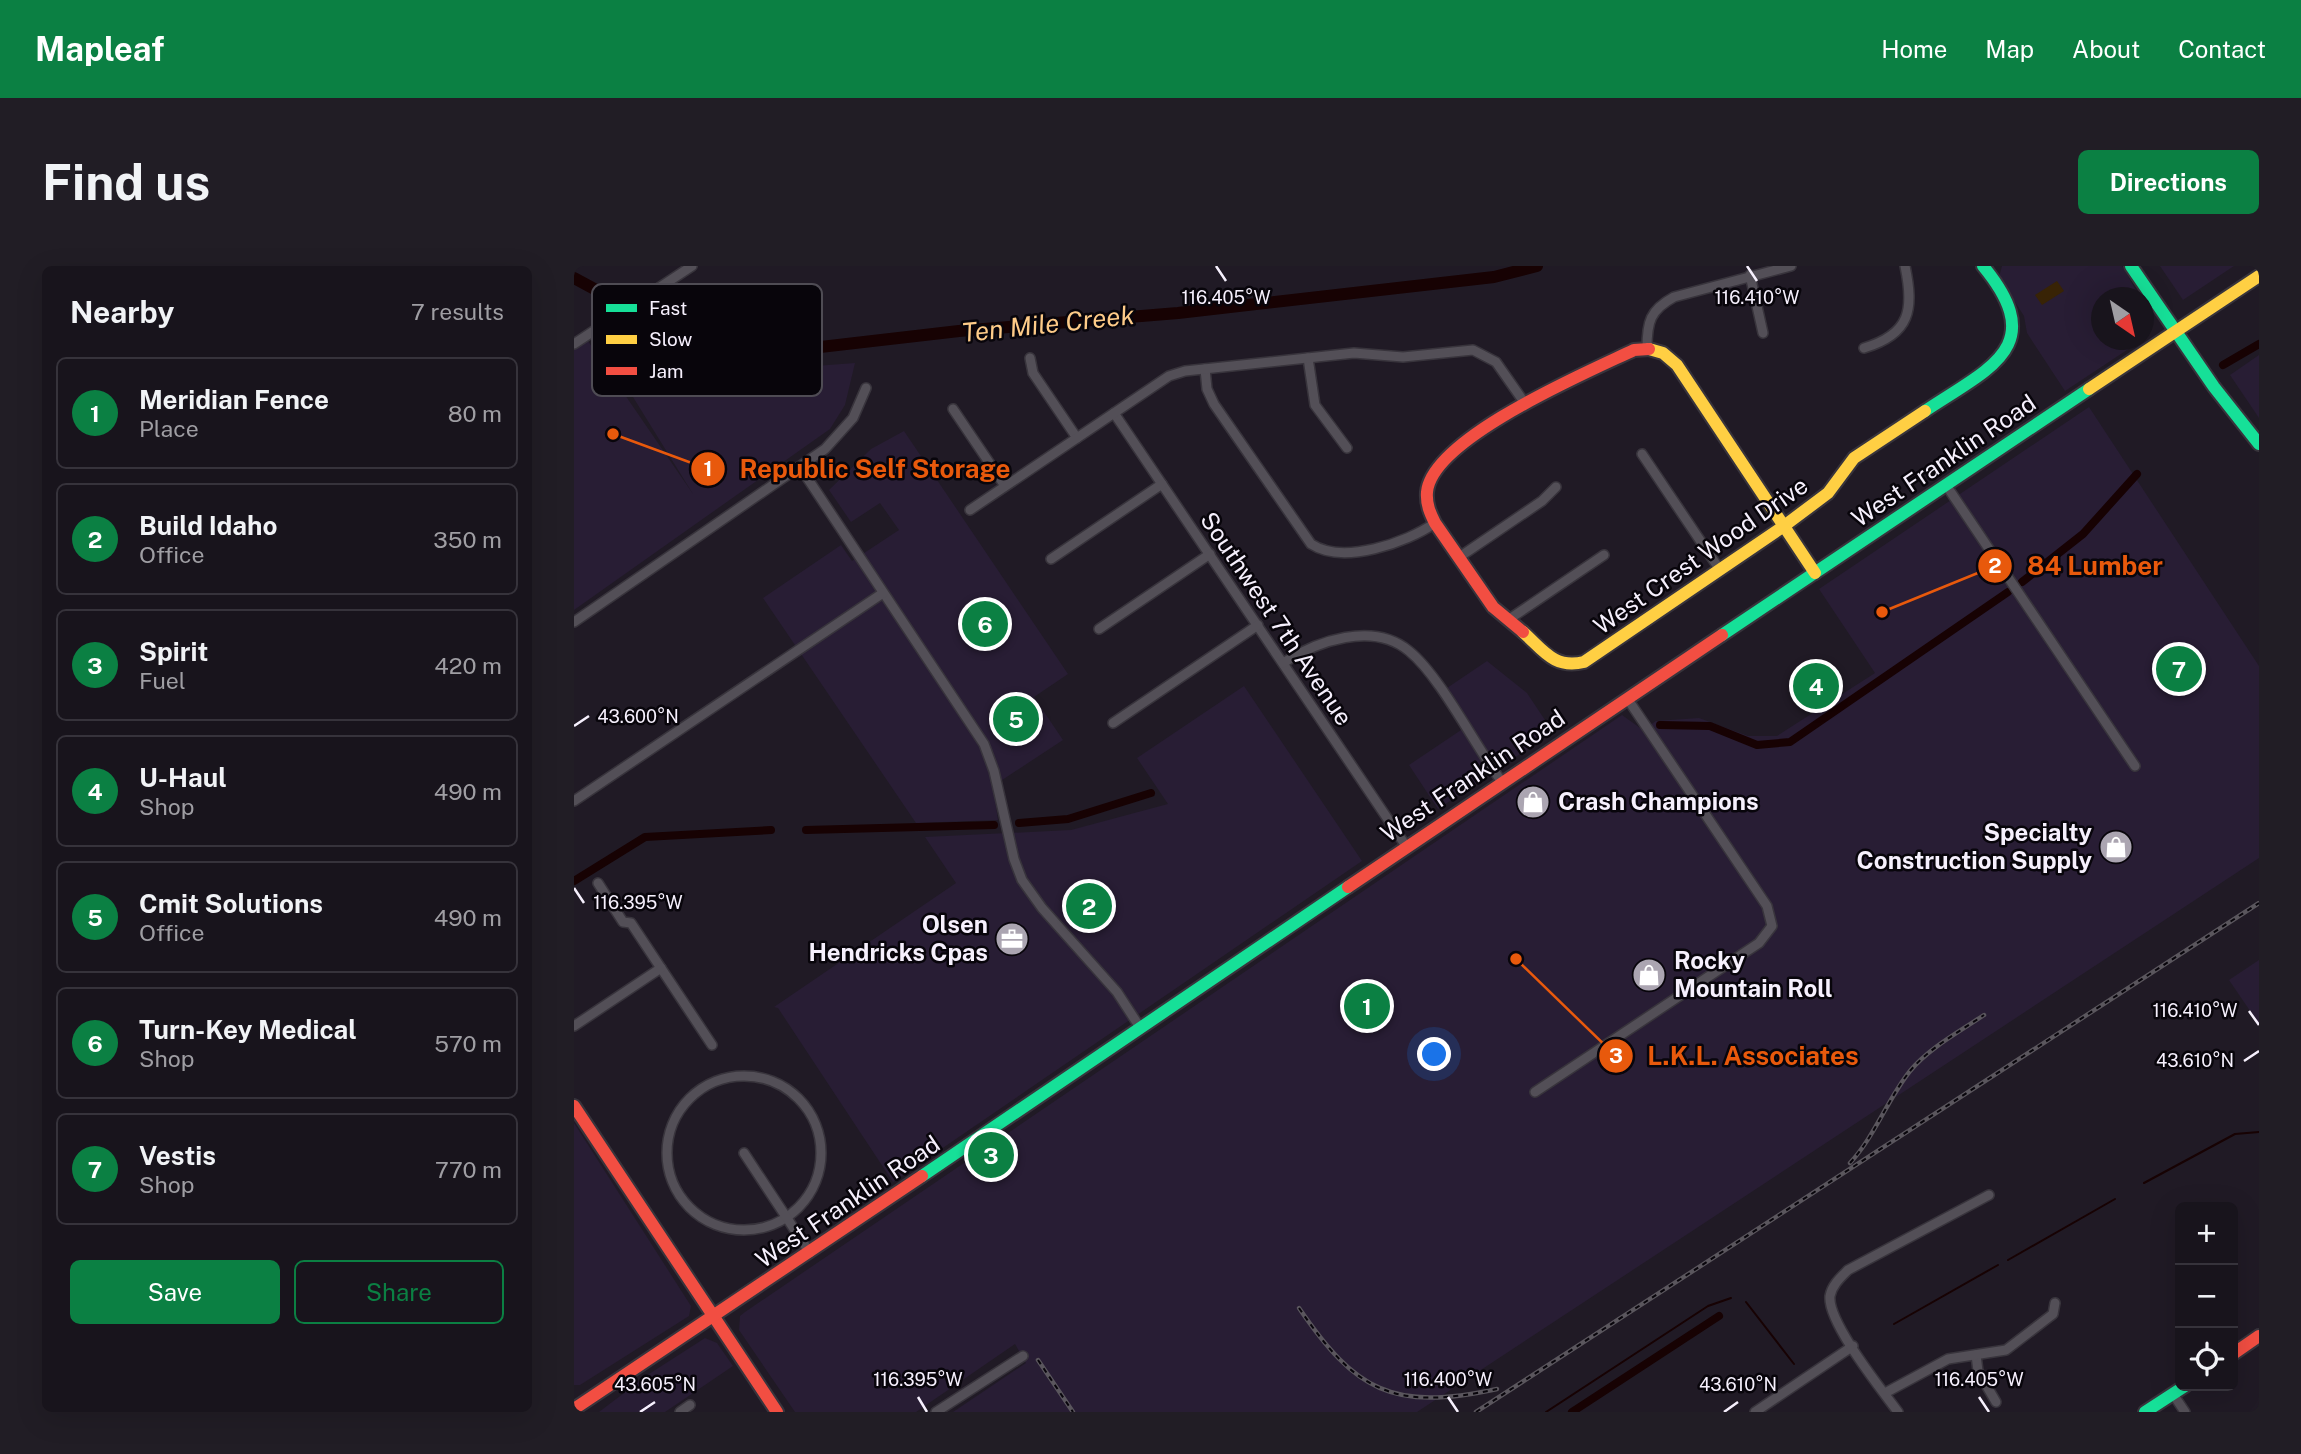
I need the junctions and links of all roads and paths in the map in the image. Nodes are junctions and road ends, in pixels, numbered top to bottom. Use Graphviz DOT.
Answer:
graph roads {
  1 [pos="692,266"];
  2 [pos="1791,266"];
  3 [pos="1905,266"];
  4 [pos="2132,266"];
  5 [pos="1985,267"];
  6 [pos="1750,275"];
  7 [pos="2259,276"];
  8 [pos="665,284"];
  9 [pos="592,332"];
  10 [pos="2176,332"];
  11 [pos="1763,334"];
  12 [pos="574,344"];
  13 [pos="1647,348"];
  14 [pos="1864,348"];
  15 [pos="1030,358"];
  16 [pos="1308,358"];
  17 [pos="1205,369"];
  18 [pos="866,388"];
  19 [pos="1524,402"];
  20 [pos="953,409"];
  21 [pos="1114,412"];
  22 [pos="1077,438"];
  23 [pos="2259,444"];
  24 [pos="1347,448"];
  25 [pos="1642,454"];
  26 [pos="800,467"];
  27 [pos="1162,484"];
  28 [pos="1946,485"];
  29 [pos="1005,486"];
  30 [pos="1556,487"];
  31 [pos="970,510"];
  32 [pos="1435,523"];
  33 [pos="1784,526"];
  34 [pos="1210,554"];
  35 [pos="1604,555"];
  36 [pos="1458,558"];
  37 [pos="1051,559"];
  38 [pos="1720,570"];
  39 [pos="1815,573"];
  40 [pos="884,593"];
  41 [pos="1508,621"];
  42 [pos="574,622"];
  43 [pos="1258,625"];
  44 [pos="1099,629"];
  45 [pos="1283,663"];
  46 [pos="1628,698"];
  47 [pos="1113,723"];
  48 [pos="2135,766"];
  49 [pos="1502,782"];
  50 [pos="574,801"];
  51 [pos="1406,846"];
  52 [pos="598,883"];
  53 [pos="661,968"];
  54 [pos="574,1026"];
  55 [pos="1141,1028"];
  56 [pos="712,1045"];
  57 [pos="1535,1092"];
  58 [pos="574,1106"];
  59 [pos="744,1153"];
  60 [pos="1989,1195"];
  61 [pos="786,1218"];
  62 [pos="810,1253"];
  63 [pos="2055,1303"];
  64 [pos="714,1317"];
  65 [pos="2259,1336"];
  66 [pos="1853,1346"];
  67 [pos="2238,1351"];
  68 [pos="1976,1355"];
  69 [pos="1023,1356"];
  70 [pos="2178,1391"];
  71 [pos="1885,1393"];
  72 [pos="2173,1394"];
  73 [pos="1770,1402"];
  74 [pos="1996,1402"];
  75 [pos="690,1405"];
  76 [pos="574,1409"];
  77 [pos="680,1412"];
  78 [pos="777,1412"];
  79 [pos="936,1412"];
  80 [pos="1755,1412"];
  81 [pos="1776,1412"];
  82 [pos="1898,1412"];
  83 [pos="2145,1412"];
  84 [pos="2185,1412"];
  1 -- 8 [label="street"];
  2 -- 6 [label="street"];
  3 -- 14 [label="street"];
  4 -- 10 [label="main road"];
  5 -- 33 [label="main road, West Crest Wood Drive"];
  6 -- 11 [label="street"];
  6 -- 13 [label="street"];
  7 -- 10 [label="main road, West Franklin Road"];
  9 -- 12 [label="street"];
  10 -- 23 [label="main road"];
  10 -- 28 [label="main road, West Franklin Road"];
  13 -- 19 [label="main road"];
  13 -- 33 [label="main road"];
  15 -- 22 [label="street"];
  16 -- 17 [label="street"];
  16 -- 19 [label="street"];
  16 -- 24 [label="street"];
  17 -- 21 [label="street"];
  17 -- 32 [label="street"];
  18 -- 26 [label="street"];
  19 -- 32 [label="main road"];
  20 -- 29 [label="street"];
  21 -- 22 [label="street"];
  21 -- 27 [label="street, Southwest 7th Avenue"];
  22 -- 29 [label="street"];
  25 -- 38 [label="street"];
  26 -- 40 [label="street"];
  26 -- 42 [label="street"];
  27 -- 34 [label="street, Southwest 7th Avenue"];
  27 -- 37 [label="street"];
  28 -- 39 [label="main road, West Franklin Road"];
  28 -- 48 [label="street"];
  29 -- 31 [label="street"];
  30 -- 36 [label="street"];
  32 -- 36 [label="main road, West Crest Wood Drive"];
  33 -- 38 [label="main road, West Crest Wood Drive"];
  33 -- 39 [label="main road"];
  34 -- 43 [label="street, Southwest 7th Avenue"];
  34 -- 44 [label="street"];
  35 -- 41 [label="street"];
  36 -- 41 [label="main road, West Crest Wood Drive"];
  38 -- 41 [label="main road, West Crest Wood Drive"];
  39 -- 46 [label="main road, West Franklin Road"];
  40 -- 50 [label="street"];
  40 -- 55 [label="street"];
  43 -- 45 [label="street, Southwest 7th Avenue"];
  43 -- 47 [label="street"];
  45 -- 49 [label="street"];
  45 -- 51 [label="street, Southwest 7th Avenue"];
  46 -- 49 [label="main road, West Franklin Road"];
  46 -- 57 [label="street"];
  49 -- 51 [label="main road, West Franklin Road"];
  51 -- 55 [label="main road, West Franklin Road"];
  52 -- 53 [label="street"];
  53 -- 54 [label="street"];
  53 -- 56 [label="street"];
  55 -- 62 [label="main road, West Franklin Road"];
  58 -- 64 [label="main road"];
  59 -- 61 [label="street"];
  60 -- 66 [label="street"];
  61 -- 61 [label="street"];
  61 -- 62 [label="street"];
  62 -- 64 [label="main road, West Franklin Road"];
  63 -- 68 [label="street"];
  64 -- 76 [label="main road, West Franklin Road"];
  64 -- 78 [label="main road"];
  65 -- 67 [label="main road"];
  66 -- 71 [label="street"];
  66 -- 73 [label="street"];
  68 -- 71 [label="street"];
  68 -- 74 [label="street"];
  69 -- 79 [label="street"];
  70 -- 72 [label="main road"];
  71 -- 82 [label="street"];
  72 -- 83 [label="main road"];
  72 -- 84 [label="street"];
  73 -- 80 [label="street"];
  73 -- 81 [label="street"];
  75 -- 77 [label="street"];
}
